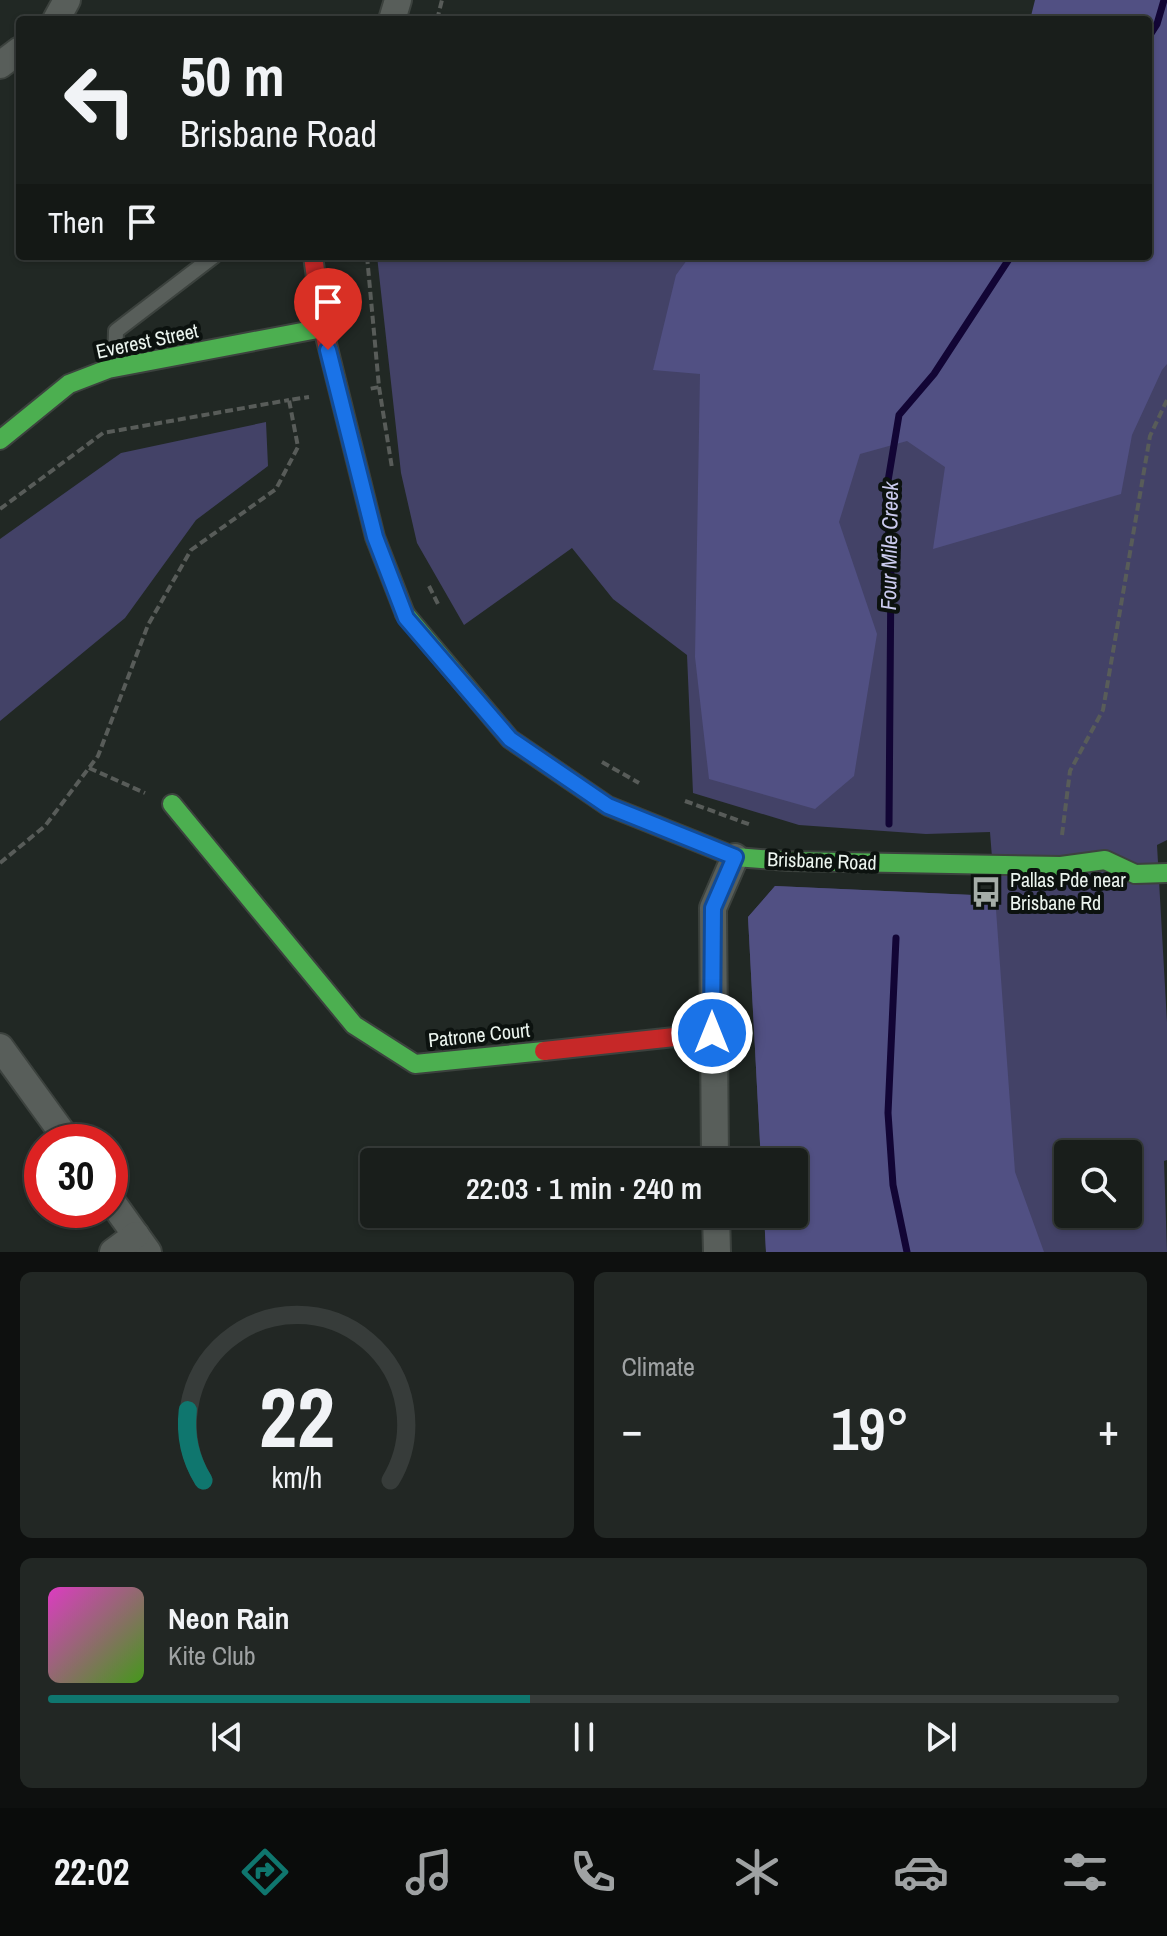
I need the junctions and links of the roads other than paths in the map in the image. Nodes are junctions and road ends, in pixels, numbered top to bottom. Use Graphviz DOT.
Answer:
graph roads {
  1 [pos="209,260"];
  2 [pos="314,260"];
  3 [pos="323,328"];
  4 [pos="114,368"];
  5 [pos="0,440"];
  6 [pos="172,804"];
  7 [pos="735,857"];
  8 [pos="1167,873"];
  9 [pos="712,1033"];
  10 [pos="0,1047"];
  11 [pos="56,1124"];
  12 [pos="715,1148"];
  13 [pos="128,1224"];
  14 [pos="716,1228"];
  15 [pos="142,1243"];
  16 [pos="113,1252"];
  17 [pos="717,1252"];
  1 -- 4 [label="lane"];
  2 -- 3 [label="street, Brisbane Road"];
  3 -- 4 [label="street, Everest Street"];
  3 -- 7 [label="street, Brisbane Road"];
  4 -- 5 [label="street, Everest Street"];
  6 -- 9 [label="street, Patrone Court"];
  7 -- 8 [label="street, Brisbane Road"];
  7 -- 9 [label="street"];
  9 -- 12 [label="street"];
  10 -- 11 [label="street"];
  13 -- 15 [label="street"];
  14 -- 17 [label="street"];
  15 -- 16 [label="street"];
}
